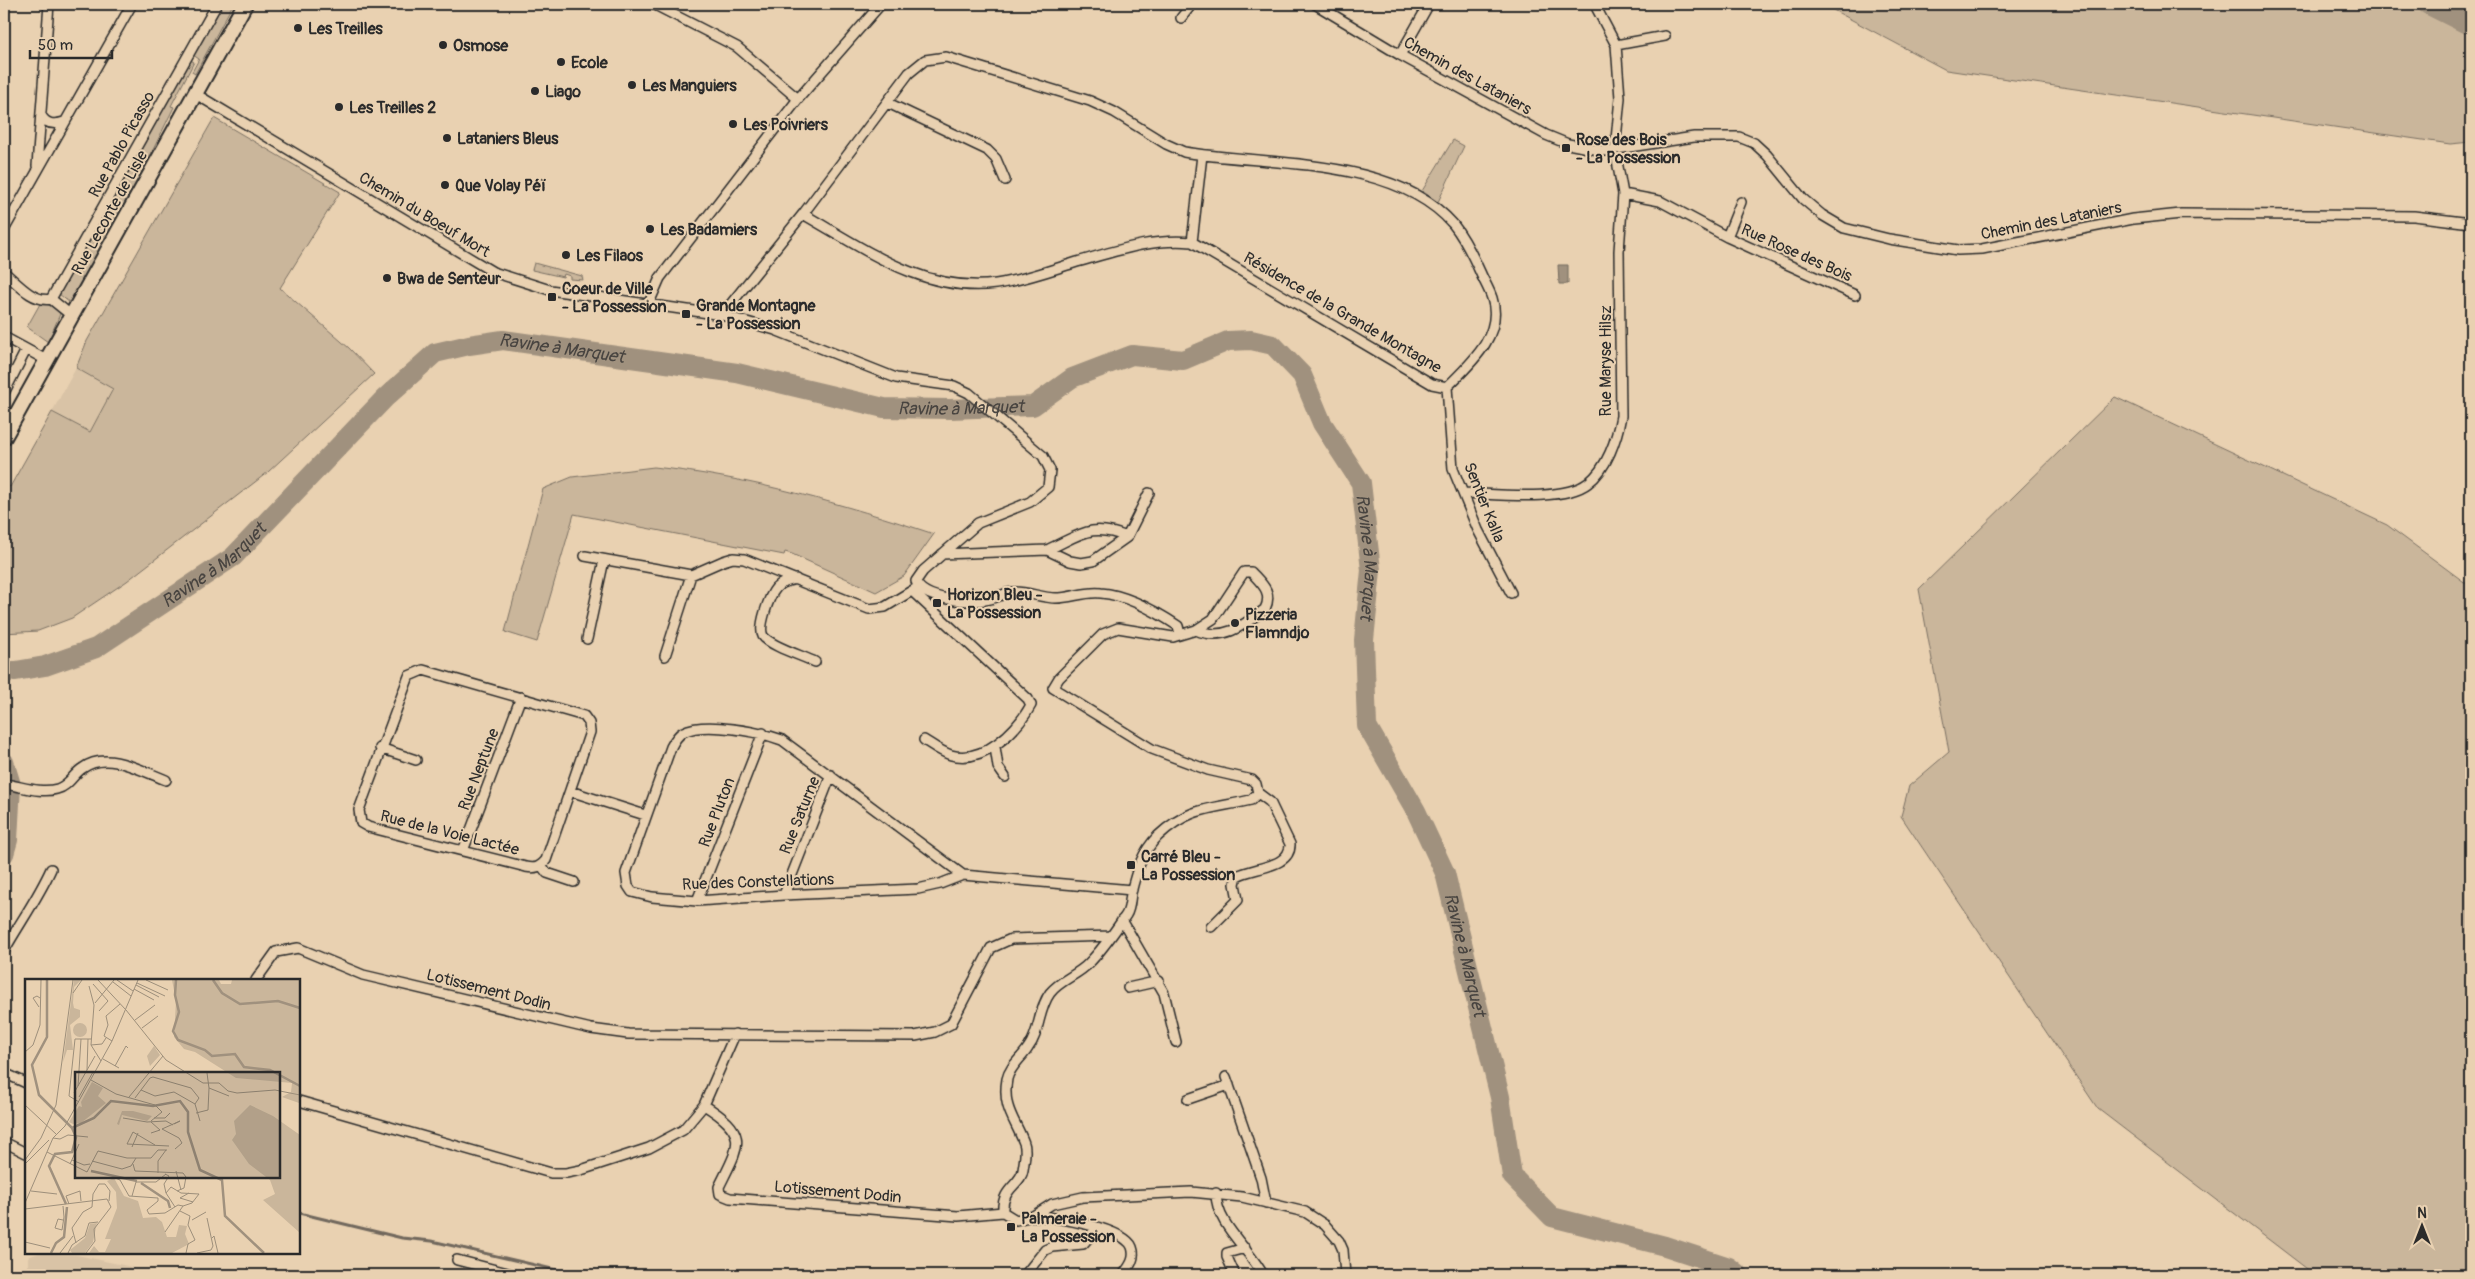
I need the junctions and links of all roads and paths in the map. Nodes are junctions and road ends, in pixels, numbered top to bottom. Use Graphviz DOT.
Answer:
graph roads {
  1 [pos="49,4"];
  2 [pos="132,4"];
  3 [pos="217,4"];
  4 [pos="245,4"];
  5 [pos="880,4"];
  6 [pos="1192,4"];
  7 [pos="1315,4"];
  8 [pos="1429,4"];
  9 [pos="655,5"];
  10 [pos="1597,9"];
  11 [pos="1181,18"];
  12 [pos="1665,36"];
  13 [pos="1616,45"];
  14 [pos="1400,55"];
  15 [pos="194,93"];
  16 [pos="798,99"];
  17 [pos="888,103"];
  18 [pos="41,116"];
  19 [pos="64,122"];
  20 [pos="1615,150"];
  21 [pos="1202,155"];
  22 [pos="37,168"];
  23 [pos="1005,180"];
  24 [pos="1623,194"];
  25 [pos="1741,202"];
  26 [pos="803,214"];
  27 [pos="2471,222"];
  28 [pos="4,230"];
  29 [pos="1727,237"];
  30 [pos="1192,242"];
  31 [pos="4,272"];
  32 [pos="1855,295"];
  33 [pos="51,299"];
  34 [pos="649,303"];
  35 [pos="722,315"];
  36 [pos="72,316"];
  37 [pos="4,337"];
  38 [pos="26,350"];
  39 [pos="48,361"];
  40 [pos="1447,387"];
  41 [pos="4,393"];
  42 [pos="4,437"];
  43 [pos="1149,493"];
  44 [pos="1464,493"];
  45 [pos="1127,537"];
  46 [pos="1047,550"];
  47 [pos="942,554"];
  48 [pos="585,556"];
  49 [pos="604,560"];
  50 [pos="691,575"];
  51 [pos="797,579"];
  52 [pos="915,589"];
  53 [pos="1511,592"];
  54 [pos="1196,630"];
  55 [pos="1180,634"];
  56 [pos="587,639"];
  57 [pos="665,656"];
  58 [pos="815,662"];
  59 [pos="521,697"];
  60 [pos="763,733"];
  61 [pos="924,740"];
  62 [pos="995,747"];
  63 [pos="380,748"];
  64 [pos="416,760"];
  65 [pos="831,775"];
  66 [pos="1005,777"];
  67 [pos="166,780"];
  68 [pos="4,784"];
  69 [pos="570,791"];
  70 [pos="1258,793"];
  71 [pos="645,815"];
  72 [pos="463,851"];
  73 [pos="541,865"];
  74 [pos="51,869"];
  75 [pos="963,875"];
  76 [pos="574,882"];
  77 [pos="1132,890"];
  78 [pos="784,894"];
  79 [pos="697,901"];
  80 [pos="1122,920"];
  81 [pos="1212,927"];
  82 [pos="1111,936"];
  83 [pos="4,952"];
  84 [pos="257,979"];
  85 [pos="1159,981"];
  86 [pos="1128,988"];
  87 [pos="735,1034"];
  88 [pos="1176,1042"];
  89 [pos="4,1073"];
  90 [pos="25,1084"];
  91 [pos="1188,1099"];
  92 [pos="300,1100"];
  93 [pos="704,1105"];
  94 [pos="4,1142"];
  95 [pos="25,1152"];
  96 [pos="1216,1193"];
  97 [pos="1266,1203"];
  98 [pos="1003,1212"];
  99 [pos="1033,1216"];
  100 [pos="1097,1228"];
  101 [pos="1245,1248"];
  102 [pos="457,1260"];
  103 [pos="515,1275"];
  104 [pos="1025,1275"];
  105 [pos="1123,1275"];
  106 [pos="1235,1275"];
  107 [pos="1263,1275"];
  108 [pos="1345,1275"];
  1 -- 18 [label="street"];
  2 -- 19 [label="street"];
  3 -- 33 [label="street, Rue Pablo Picasso"];
  4 -- 15 [label="main road, Rue Leconte de Lisle"];
  5 -- 16 [label="street"];
  6 -- 11 [label="street"];
  7 -- 14 [label="street, Chemin des Lataniers"];
  8 -- 14 [label="street"];
  9 -- 16 [label="street"];
  10 -- 13 [label="street"];
  12 -- 13 [label="street"];
  13 -- 20 [label="street"];
  14 -- 20 [label="street, Chemin des Lataniers"];
  15 -- 34 [label="street, Chemin du Boeuf Mort"];
  15 -- 36 [label="main road, Rue Leconte de Lisle"];
  16 -- 34 [label="street"];
  17 -- 21 [label="street, Résidence de la Grande Montagne"];
  17 -- 23 [label="street"];
  17 -- 26 [label="street, Résidence de la Grande Montagne"];
  18 -- 19 [label="street"];
  18 -- 22 [label="street"];
  19 -- 22 [label="street"];
  20 -- 24 [label="street"];
  20 -- 27 [label="street, Chemin des Lataniers"];
  21 -- 30 [label="street"];
  21 -- 40 [label="street, Résidence de la Grande Montagne"];
  22 -- 28 [label="street"];
  24 -- 29 [label="street, Rue Rose des Bois"];
  24 -- 44 [label="street, Rue Maryse Hilsz"];
  25 -- 29 [label="street, Rue Rose des Bois"];
  26 -- 30 [label="street, Résidence de la Grande Montagne"];
  26 -- 35 [label="street, Résidence de la Grande Montagne"];
  29 -- 32 [label="street, Rue Rose des Bois"];
  30 -- 40 [label="street, Résidence de la Grande Montagne"];
  31 -- 33 [label="street"];
  33 -- 36 [label="street"];
  34 -- 35 [label="street, Chemin du Boeuf Mort"];
  35 -- 47 [label="street, Chemin du Boeuf Mort"];
  36 -- 39 [label="main road, Rue Leconte de Lisle"];
  37 -- 38 [label="street"];
  38 -- 39 [label="street"];
  38 -- 41 [label="street"];
  39 -- 42 [label="main road, Rue Leconte de Lisle"];
  40 -- 44 [label="street, Sentier Kalla"];
  43 -- 45 [label="street"];
  44 -- 53 [label="street, Sentier Kalla"];
  45 -- 46 [label="street"];
  45 -- 46 [label="street"];
  46 -- 47 [label="street"];
  47 -- 52 [label="street, Chemin du Boeuf Mort"];
  48 -- 49 [label="street"];
  49 -- 50 [label="street"];
  49 -- 56 [label="street"];
  50 -- 51 [label="street"];
  50 -- 57 [label="street"];
  51 -- 52 [label="street"];
  51 -- 58 [label="street"];
  52 -- 55 [label="street"];
  52 -- 62 [label="street"];
  54 -- 54 [label="street"];
  54 -- 55 [label="street"];
  55 -- 70 [label="street"];
  59 -- 63 [label="street, Rue de la Voie Lactée"];
  59 -- 69 [label="street, Rue de la Voie Lactée"];
  59 -- 72 [label="street, Rue Neptune"];
  60 -- 65 [label="street, Rue des Constellations"];
  60 -- 71 [label="street, Rue des Constellations"];
  60 -- 79 [label="street, Rue Pluton"];
  61 -- 62 [label="street"];
  62 -- 66 [label="street"];
  63 -- 64 [label="street"];
  63 -- 72 [label="street, Rue de la Voie Lactée"];
  65 -- 75 [label="street, Rue des Constellations"];
  65 -- 78 [label="street, Rue Saturne"];
  67 -- 68 [label="street"];
  69 -- 71 [label="street"];
  69 -- 73 [label="street, Rue de la Voie Lactée"];
  70 -- 77 [label="street"];
  70 -- 81 [label="street"];
  71 -- 79 [label="street, Rue des Constellations"];
  72 -- 73 [label="street, Rue de la Voie Lactée"];
  73 -- 76 [label="street"];
  74 -- 83 [label="street"];
  75 -- 77 [label="street, Rue des Constellations"];
  75 -- 78 [label="street, Rue des Constellations"];
  77 -- 80 [label="street"];
  78 -- 79 [label="street, Rue des Constellations"];
  80 -- 82 [label="street"];
  80 -- 85 [label="street"];
  82 -- 87 [label="street, Lotissement Dodin"];
  82 -- 98 [label="street"];
  84 -- 87 [label="street, Lotissement Dodin"];
  85 -- 86 [label="street"];
  85 -- 88 [label="street"];
  87 -- 93 [label="street"];
  89 -- 90 [label="street"];
  91 -- 97 [label="street"];
  92 -- 93 [label="street"];
  93 -- 98 [label="street, Lotissement Dodin"];
  94 -- 95 [label="street"];
  96 -- 97 [label="street"];
  96 -- 99 [label="street"];
  96 -- 101 [label="street"];
  97 -- 108 [label="street"];
  98 -- 99 [label="street"];
  99 -- 100 [label="street"];
  100 -- 104 [label="street"];
  100 -- 105 [label="street"];
  101 -- 106 [label="street"];
  101 -- 107 [label="street"];
  102 -- 103 [label="street"];
}
